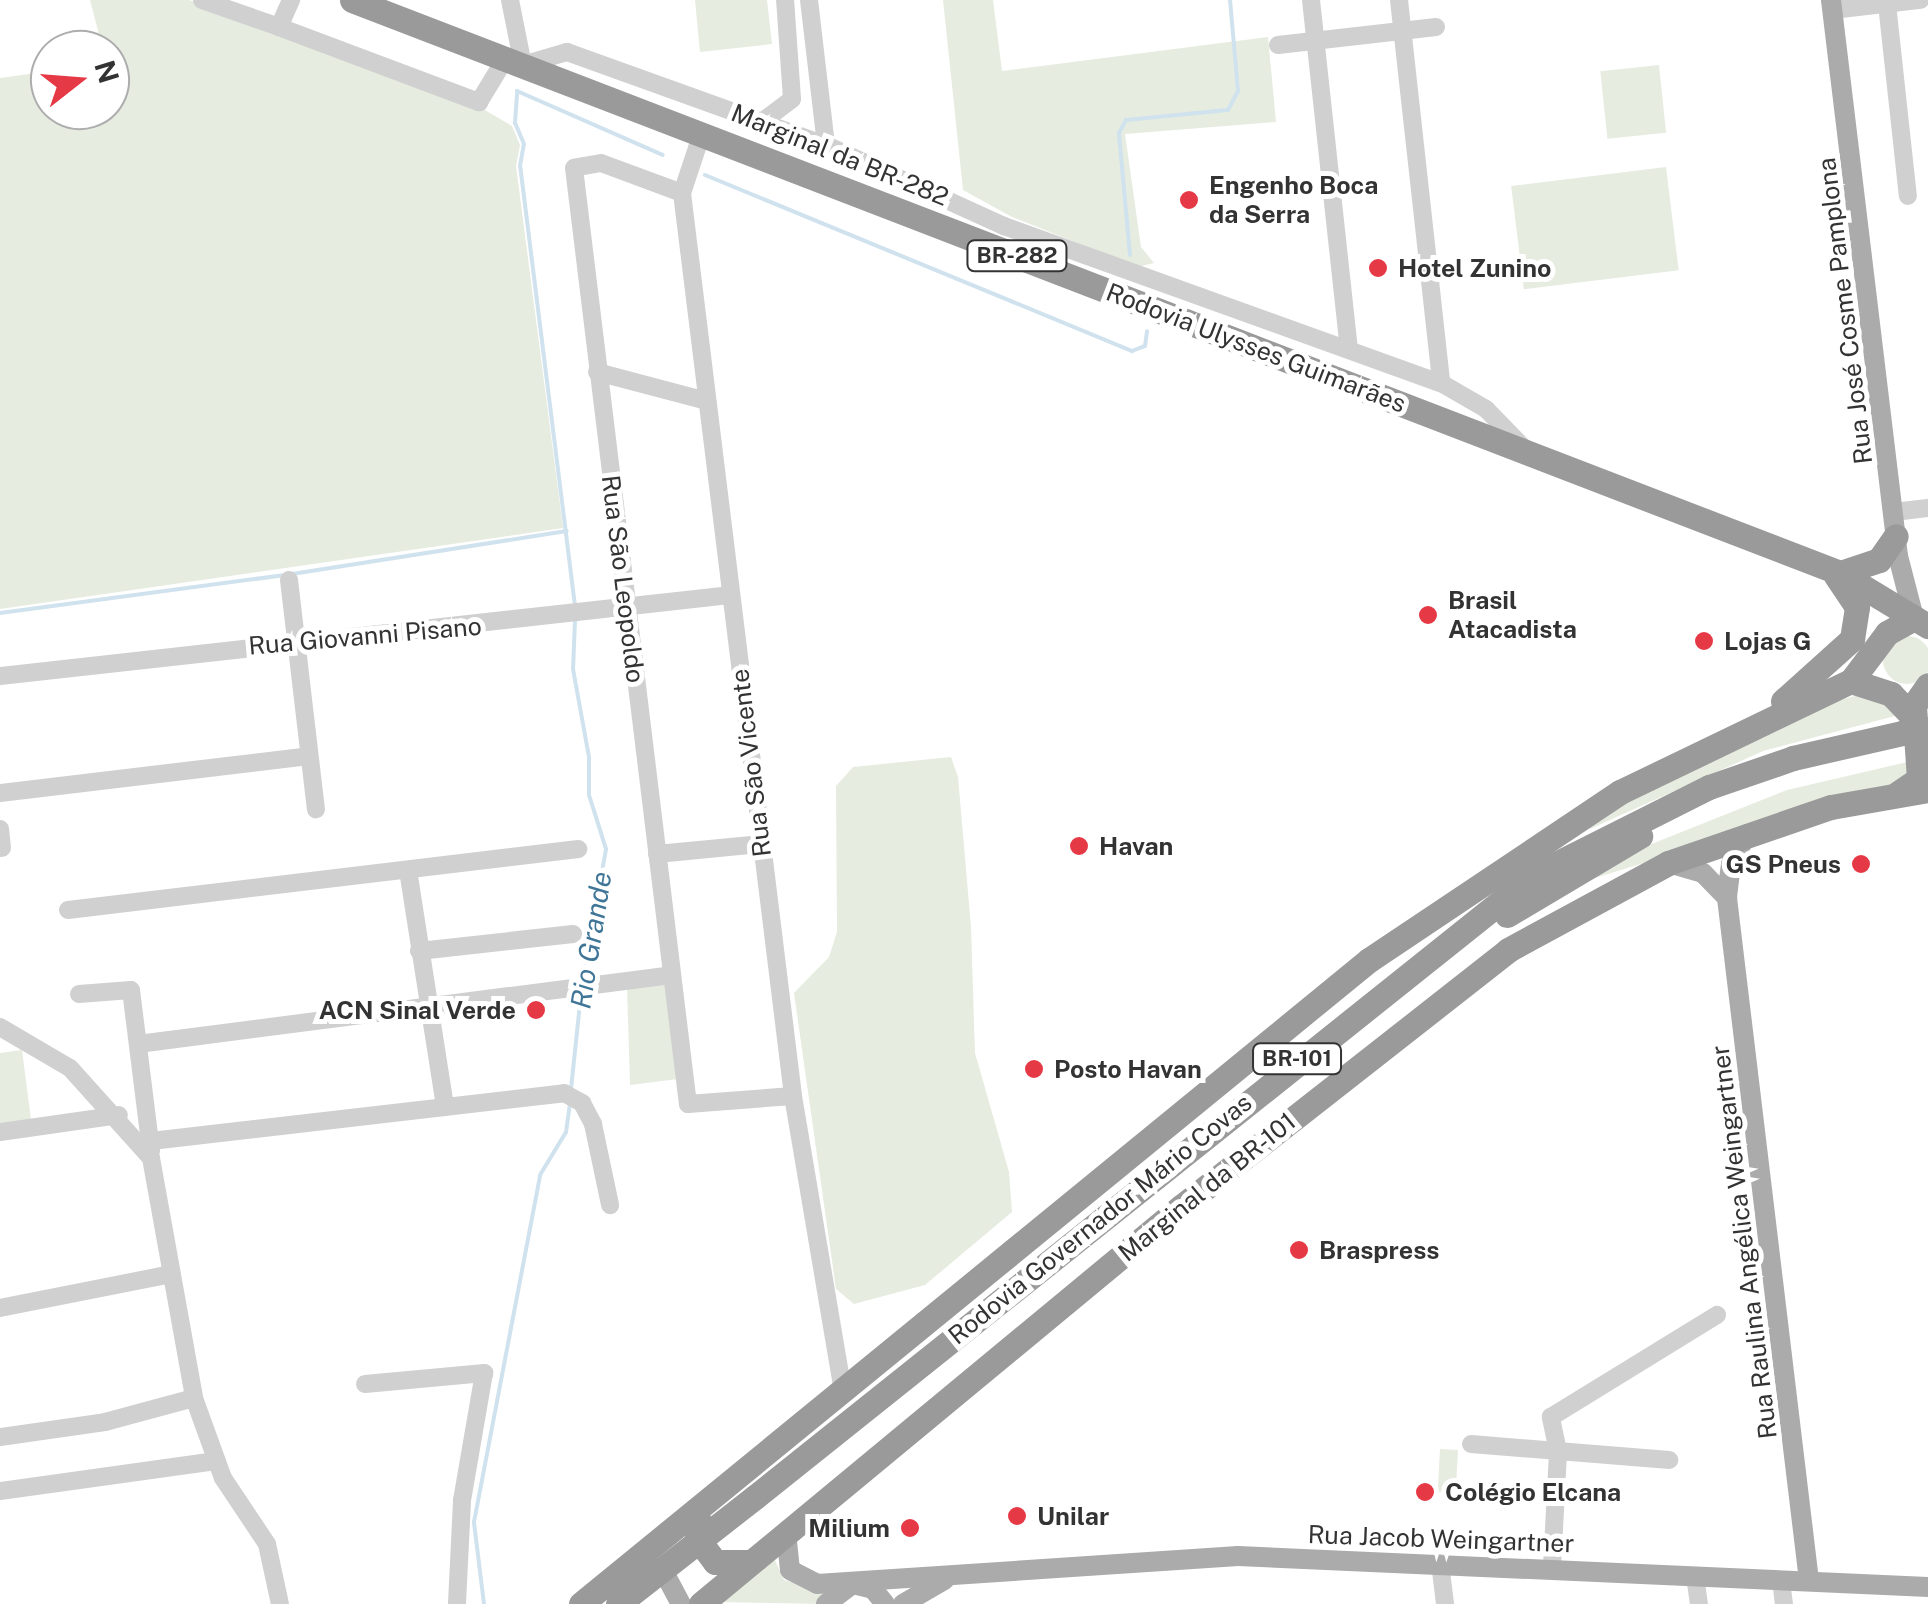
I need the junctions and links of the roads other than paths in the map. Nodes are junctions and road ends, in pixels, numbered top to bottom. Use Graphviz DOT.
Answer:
graph roads {
  1 [pos="202,0"];
  2 [pos="291,0"];
  3 [pos="352,0"];
  4 [pos="510,0"];
  5 [pos="784,0"];
  6 [pos="809,0"];
  7 [pos="1311,0"];
  8 [pos="1398,0"];
  9 [pos="1920,0"];
  10 [pos="1887,4"];
  11 [pos="1832,5"];
  12 [pos="1436,27"];
  13 [pos="279,28"];
  14 [pos="1402,31"];
  15 [pos="1316,41"];
  16 [pos="1278,45"];
  17 [pos="514,62"];
  18 [pos="763,121"];
  19 [pos="701,136"];
  20 [pos="826,145"];
  21 [pos="682,192"];
  22 [pos="1908,196"];
  23 [pos="1349,348"];
  24 [pos="597,372"];
  25 [pos="1441,384"];
  26 [pos="707,401"];
  27 [pos="1529,454"];
  28 [pos="1928,508"];
  29 [pos="1896,535"];
  30 [pos="1834,571"];
  31 [pos="289,580"];
  32 [pos="730,595"];
  33 [pos="1887,600"];
  34 [pos="627,610"];
  35 [pos="1921,622"];
  36 [pos="296,641"];
  37 [pos="1879,642"];
  38 [pos="0,676"];
  39 [pos="1851,681"];
  40 [pos="1928,685"];
  41 [pos="1758,721"];
  42 [pos="1919,731"];
  43 [pos="310,756"];
  44 [pos="1928,790"];
  45 [pos="0,793"];
  46 [pos="1898,793"];
  47 [pos="316,809"];
  48 [pos="1748,834"];
  49 [pos="760,844"];
  50 [pos="578,849"];
  51 [pos="657,854"];
  52 [pos="1600,857"];
  53 [pos="1668,863"];
  54 [pos="408,870"];
  55 [pos="1726,898"];
  56 [pos="1486,908"];
  57 [pos="68,910"];
  58 [pos="573,934"];
  59 [pos="419,951"];
  60 [pos="672,975"];
  61 [pos="79,994"];
  62 [pos="1316,1004"];
  63 [pos="432,1006"];
  64 [pos="1406,1025"];
  65 [pos="0,1027"];
  66 [pos="138,1044"];
  67 [pos="793,1096"];
  68 [pos="445,1107"];
  69 [pos="119,1115"];
  70 [pos="0,1132"];
  71 [pos="151,1150"];
  72 [pos="1130,1155"];
  73 [pos="610,1205"];
  74 [pos="171,1274"];
  75 [pos="992,1305"];
  76 [pos="0,1308"];
  77 [pos="1717,1315"];
  78 [pos="365,1384"];
  79 [pos="842,1391"];
  80 [pos="194,1398"];
  81 [pos="0,1436"];
  82 [pos="1472,1444"];
  83 [pos="1558,1451"];
  84 [pos="1670,1460"];
  85 [pos="216,1462"];
  86 [pos="0,1491"];
  87 [pos="708,1504"];
  88 [pos="760,1504"];
  89 [pos="786,1532"];
  90 [pos="750,1562"];
  91 [pos="1440,1563"];
  92 [pos="630,1565"];
  93 [pos="1552,1566"];
  94 [pos="953,1576"];
  95 [pos="1696,1576"];
  96 [pos="1781,1580"];
  97 [pos="1809,1582"];
  98 [pos="853,1584"];
  99 [pos="1928,1587"];
  100 [pos="280,1604"];
  101 [pos="457,1604"];
  102 [pos="581,1604"];
  103 [pos="618,1604"];
  104 [pos="644,1604"];
  105 [pos="681,1604"];
  106 [pos="700,1604"];
  107 [pos="826,1604"];
  108 [pos="885,1604"];
  109 [pos="903,1604"];
  110 [pos="1445,1604"];
  111 [pos="1699,1604"];
  112 [pos="1784,1604"];
  1 -- 13 [label="street"];
  2 -- 13 [label="street"];
  3 -- 17 [label="highway, Rodovia Ulysses Guimarães / BR-282"];
  4 -- 17 [label="street"];
  5 -- 18 [label="street"];
  6 -- 20 [label="street"];
  7 -- 15 [label="street"];
  8 -- 14 [label="street"];
  9 -- 10 [label="street"];
  10 -- 11 [label="street"];
  10 -- 22 [label="street"];
  11 -- 29 [label="main road, Rua José Cosme Pamplona"];
  12 -- 14 [label="street"];
  13 -- 17 [label="street"];
  14 -- 15 [label="street"];
  14 -- 25 [label="street"];
  15 -- 16 [label="street"];
  15 -- 23 [label="street"];
  17 -- 18 [label="street, Marginal da BR-282"];
  17 -- 19 [label="highway, Rodovia Ulysses Guimarães / BR-282"];
  18 -- 20 [label="street, Marginal da BR-282"];
  19 -- 21 [label="street, Rua São Vicente"];
  19 -- 27 [label="highway, Rodovia Ulysses Guimarães / BR-282"];
  20 -- 23 [label="street, Marginal da BR-282"];
  21 -- 24 [label="street, Rua São Leopoldo"];
  21 -- 26 [label="street, Rua São Vicente"];
  23 -- 25 [label="street, Marginal da BR-282"];
  24 -- 26 [label="street"];
  24 -- 34 [label="street, Rua São Leopoldo"];
  25 -- 27 [label="street, Marginal da BR-282"];
  26 -- 32 [label="street, Rua São Vicente"];
  27 -- 30 [label="highway, Rodovia Ulysses Guimarães / BR-282"];
  28 -- 29 [label="street"];
  29 -- 30 [label="highway"];
  29 -- 33 [label="main road, Rua José Cosme Pamplona"];
  29 -- 35 [label="main road, Rua José Cosme Pamplona"];
  30 -- 33 [label="highway, Rodovia Ulysses Guimarães / BR-282"];
  30 -- 41 [label="highway"];
  31 -- 36 [label="street"];
  32 -- 34 [label="street, Rua Giovanni Pisano"];
  32 -- 49 [label="street, Rua São Vicente"];
  33 -- 35 [label="highway, Rodovia Ulysses Guimarães / BR-282"];
  33 -- 37 [label="highway"];
  34 -- 36 [label="street, Rua Giovanni Pisano"];
  34 -- 51 [label="street, Rua São Leopoldo"];
  35 -- 37 [label="highway"];
  36 -- 38 [label="street, Rua Giovanni Pisano"];
  36 -- 43 [label="street"];
  37 -- 39 [label="highway"];
  39 -- 41 [label="highway"];
  39 -- 42 [label="highway"];
  40 -- 42 [label="highway"];
  41 -- 62 [label="highway"];
  42 -- 46 [label="highway"];
  42 -- 52 [label="highway, Rodovia Governador Mário Covas / BR-101"];
  42 -- 56 [label="highway, Rodovia Governador Mário Covas / BR-101"];
  43 -- 45 [label="street"];
  43 -- 47 [label="street"];
  44 -- 46 [label="highway, Marginal da BR-101"];
  46 -- 48 [label="highway, Marginal da BR-101"];
  48 -- 53 [label="highway, Marginal da BR-101"];
  48 -- 55 [label="main road, Rua Raulina Angélica Weingartner"];
  49 -- 51 [label="street"];
  49 -- 67 [label="street, Rua São Vicente"];
  50 -- 54 [label="street"];
  51 -- 60 [label="street, Rua São Leopoldo"];
  52 -- 64 [label="highway"];
  52 -- 88 [label="highway, Rodovia Governador Mário Covas / BR-101"];
  53 -- 55 [label="main road"];
  53 -- 64 [label="highway, Marginal da BR-101"];
  54 -- 57 [label="street"];
  54 -- 59 [label="street"];
  55 -- 97 [label="main road, Rua Raulina Angélica Weingartner"];
  56 -- 62 [label="highway"];
  56 -- 75 [label="highway, Rodovia Governador Mário Covas / BR-101"];
  58 -- 59 [label="street"];
  59 -- 63 [label="street"];
  60 -- 63 [label="street"];
  60 -- 67 [label="street, Rua São Leopoldo"];
  61 -- 66 [label="street"];
  62 -- 72 [label="highway"];
  63 -- 66 [label="street"];
  63 -- 68 [label="street"];
  64 -- 89 [label="highway, Marginal da BR-101"];
  65 -- 69 [label="street"];
  66 -- 71 [label="street"];
  67 -- 79 [label="street, Rua São Vicente"];
  68 -- 71 [label="street"];
  68 -- 73 [label="street"];
  69 -- 70 [label="street"];
  69 -- 71 [label="street"];
  71 -- 74 [label="street"];
  72 -- 75 [label="highway"];
  72 -- 79 [label="highway"];
  74 -- 76 [label="street"];
  74 -- 80 [label="street"];
  75 -- 88 [label="highway, Rodovia Governador Mário Covas / BR-101"];
  77 -- 83 [label="street"];
  78 -- 101 [label="street"];
  79 -- 87 [label="highway"];
  80 -- 81 [label="street"];
  80 -- 85 [label="street"];
  82 -- 83 [label="street"];
  83 -- 84 [label="street"];
  83 -- 93 [label="street"];
  85 -- 86 [label="street"];
  85 -- 100 [label="street"];
  87 -- 90 [label="highway"];
  87 -- 92 [label="highway"];
  88 -- 103 [label="highway, Rodovia Governador Mário Covas / BR-101, bridge"];
  88 -- 104 [label="highway, Rodovia Governador Mário Covas / BR-101"];
  89 -- 90 [label="highway, Marginal da BR-101"];
  89 -- 98 [label="main road, Rua Jacob Weingartner"];
  90 -- 106 [label="highway, Marginal da BR-101"];
  91 -- 93 [label="main road, Rua Jacob Weingartner"];
  91 -- 94 [label="main road, Rua Jacob Weingartner"];
  91 -- 110 [label="street"];
  92 -- 102 [label="highway"];
  92 -- 105 [label="main road"];
  93 -- 95 [label="main road, Rua Jacob Weingartner"];
  94 -- 98 [label="main road, Rua Jacob Weingartner"];
  94 -- 109 [label="main road, Rua Jacob Weingartner"];
  95 -- 96 [label="main road, Rua Jacob Weingartner"];
  95 -- 111 [label="street"];
  96 -- 97 [label="main road, Rua Jacob Weingartner"];
  96 -- 112 [label="street"];
  97 -- 99 [label="main road, Rua Jacob Weingartner"];
  98 -- 107 [label="main road"];
  98 -- 108 [label="main road"];
}
